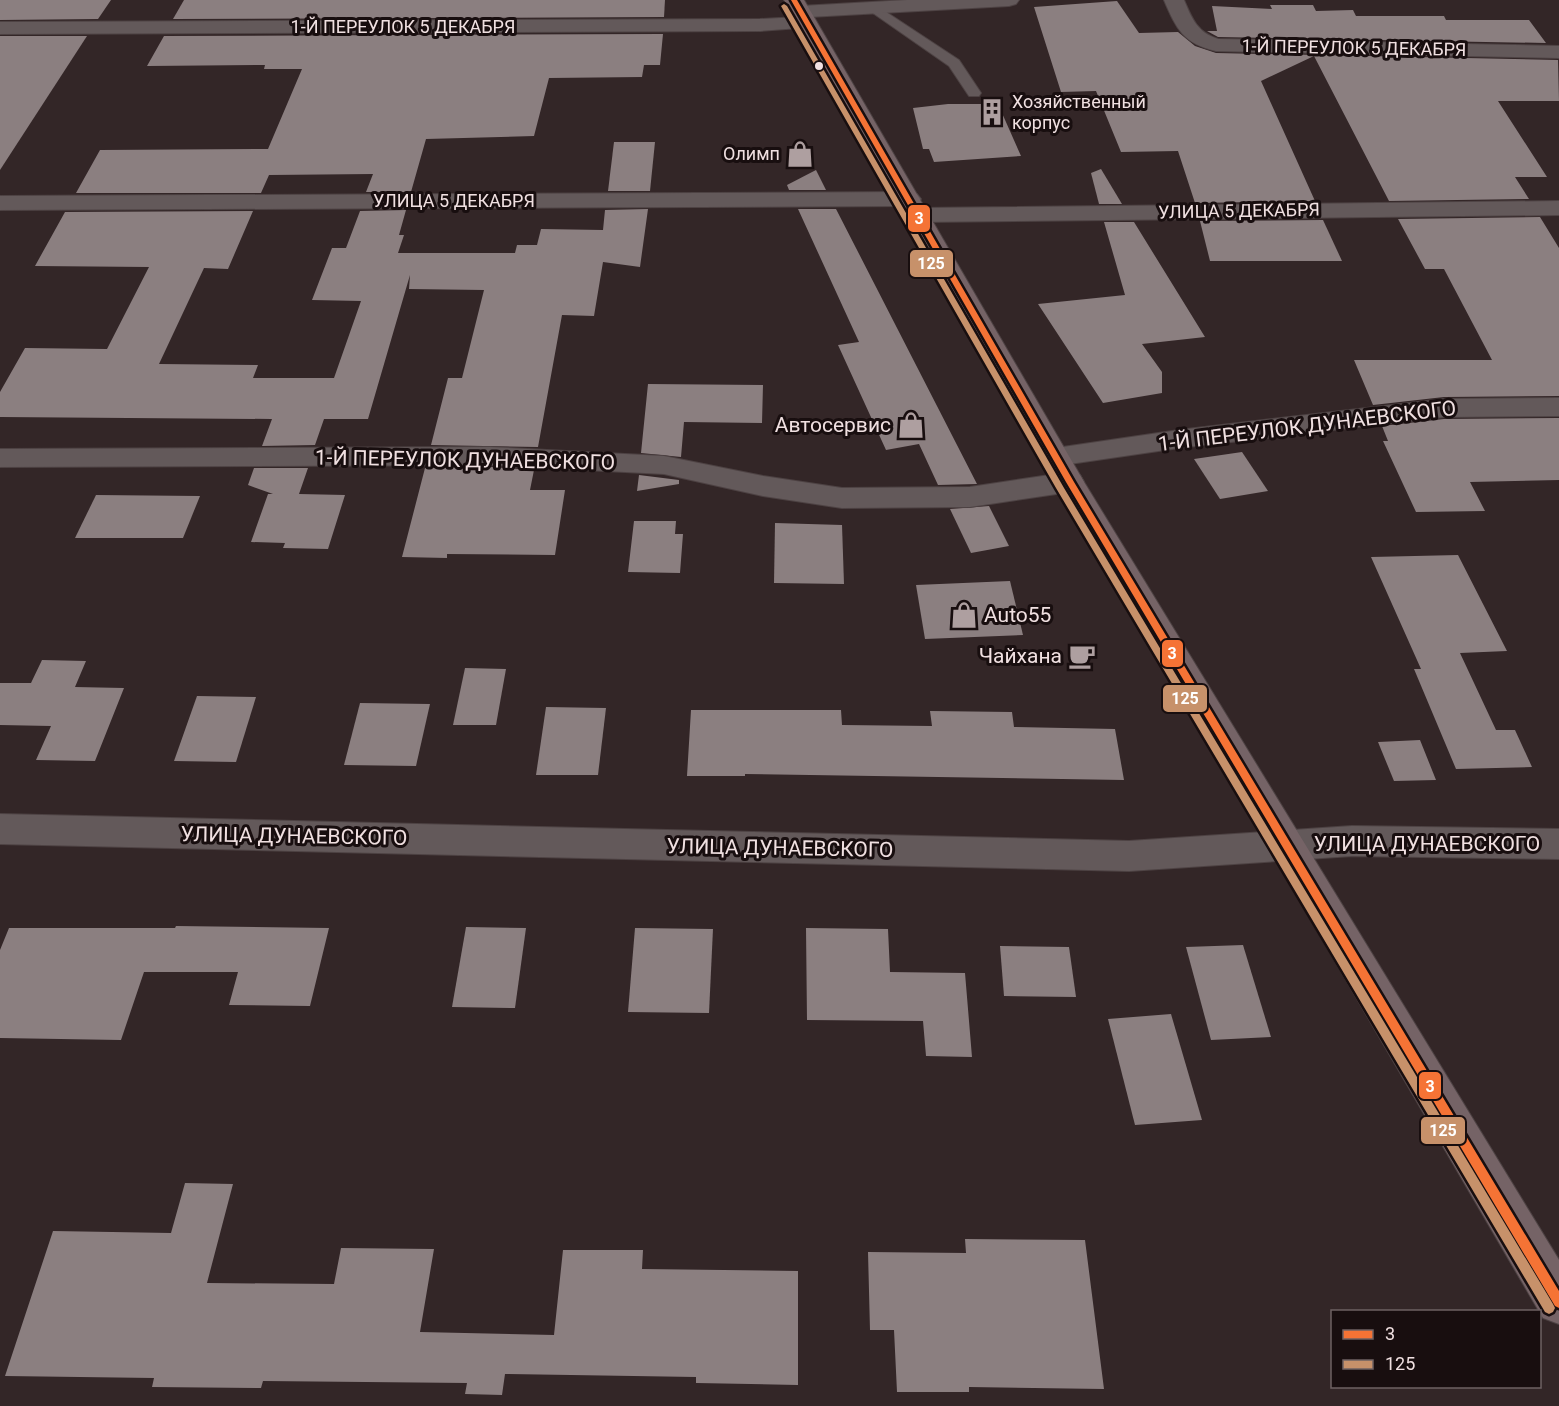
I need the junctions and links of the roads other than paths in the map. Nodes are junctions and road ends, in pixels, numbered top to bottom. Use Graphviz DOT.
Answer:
graph roads {
  1 [pos="1009,0"];
  2 [pos="1174,0"];
  3 [pos="874,8"];
  4 [pos="800,12"];
  5 [pos="0,28"];
  6 [pos="1559,51"];
  7 [pos="974,93"];
  8 [pos="0,203"];
  9 [pos="914,207"];
  10 [pos="1559,208"];
  11 [pos="1559,406"];
  12 [pos="0,458"];
  13 [pos="1063,470"];
  14 [pos="0,829"];
  15 [pos="1559,844"];
  16 [pos="1286,846"];
  17 [pos="1559,1302"];
  1 -- 3 [label="street, 1-Й ПЕРЕУЛОК 5 ДЕКАБРЯ"];
  2 -- 6 [label="street, 1-Й ПЕРЕУЛОК 5 ДЕКАБРЯ"];
  3 -- 4 [label="street, 1-Й ПЕРЕУЛОК 5 ДЕКАБРЯ"];
  3 -- 7 [label="lane"];
  4 -- 5 [label="street, 1-Й ПЕРЕУЛОК 5 ДЕКАБРЯ"];
  4 -- 9 [label="main road"];
  8 -- 9 [label="street, УЛИЦА 5 ДЕКАБРЯ"];
  9 -- 10 [label="street, УЛИЦА 5 ДЕКАБРЯ"];
  9 -- 13 [label="main road"];
  11 -- 13 [label="street, 1-Й ПЕРЕУЛОК ДУНАЕВСКОГО"];
  12 -- 13 [label="street, 1-Й ПЕРЕУЛОК ДУНАЕВСКОГО"];
  13 -- 16 [label="main road"];
  14 -- 16 [label="street, УЛИЦА ДУНАЕВСКОГО"];
  15 -- 16 [label="street, УЛИЦА ДУНАЕВСКОГО"];
  16 -- 17 [label="main road"];
}
